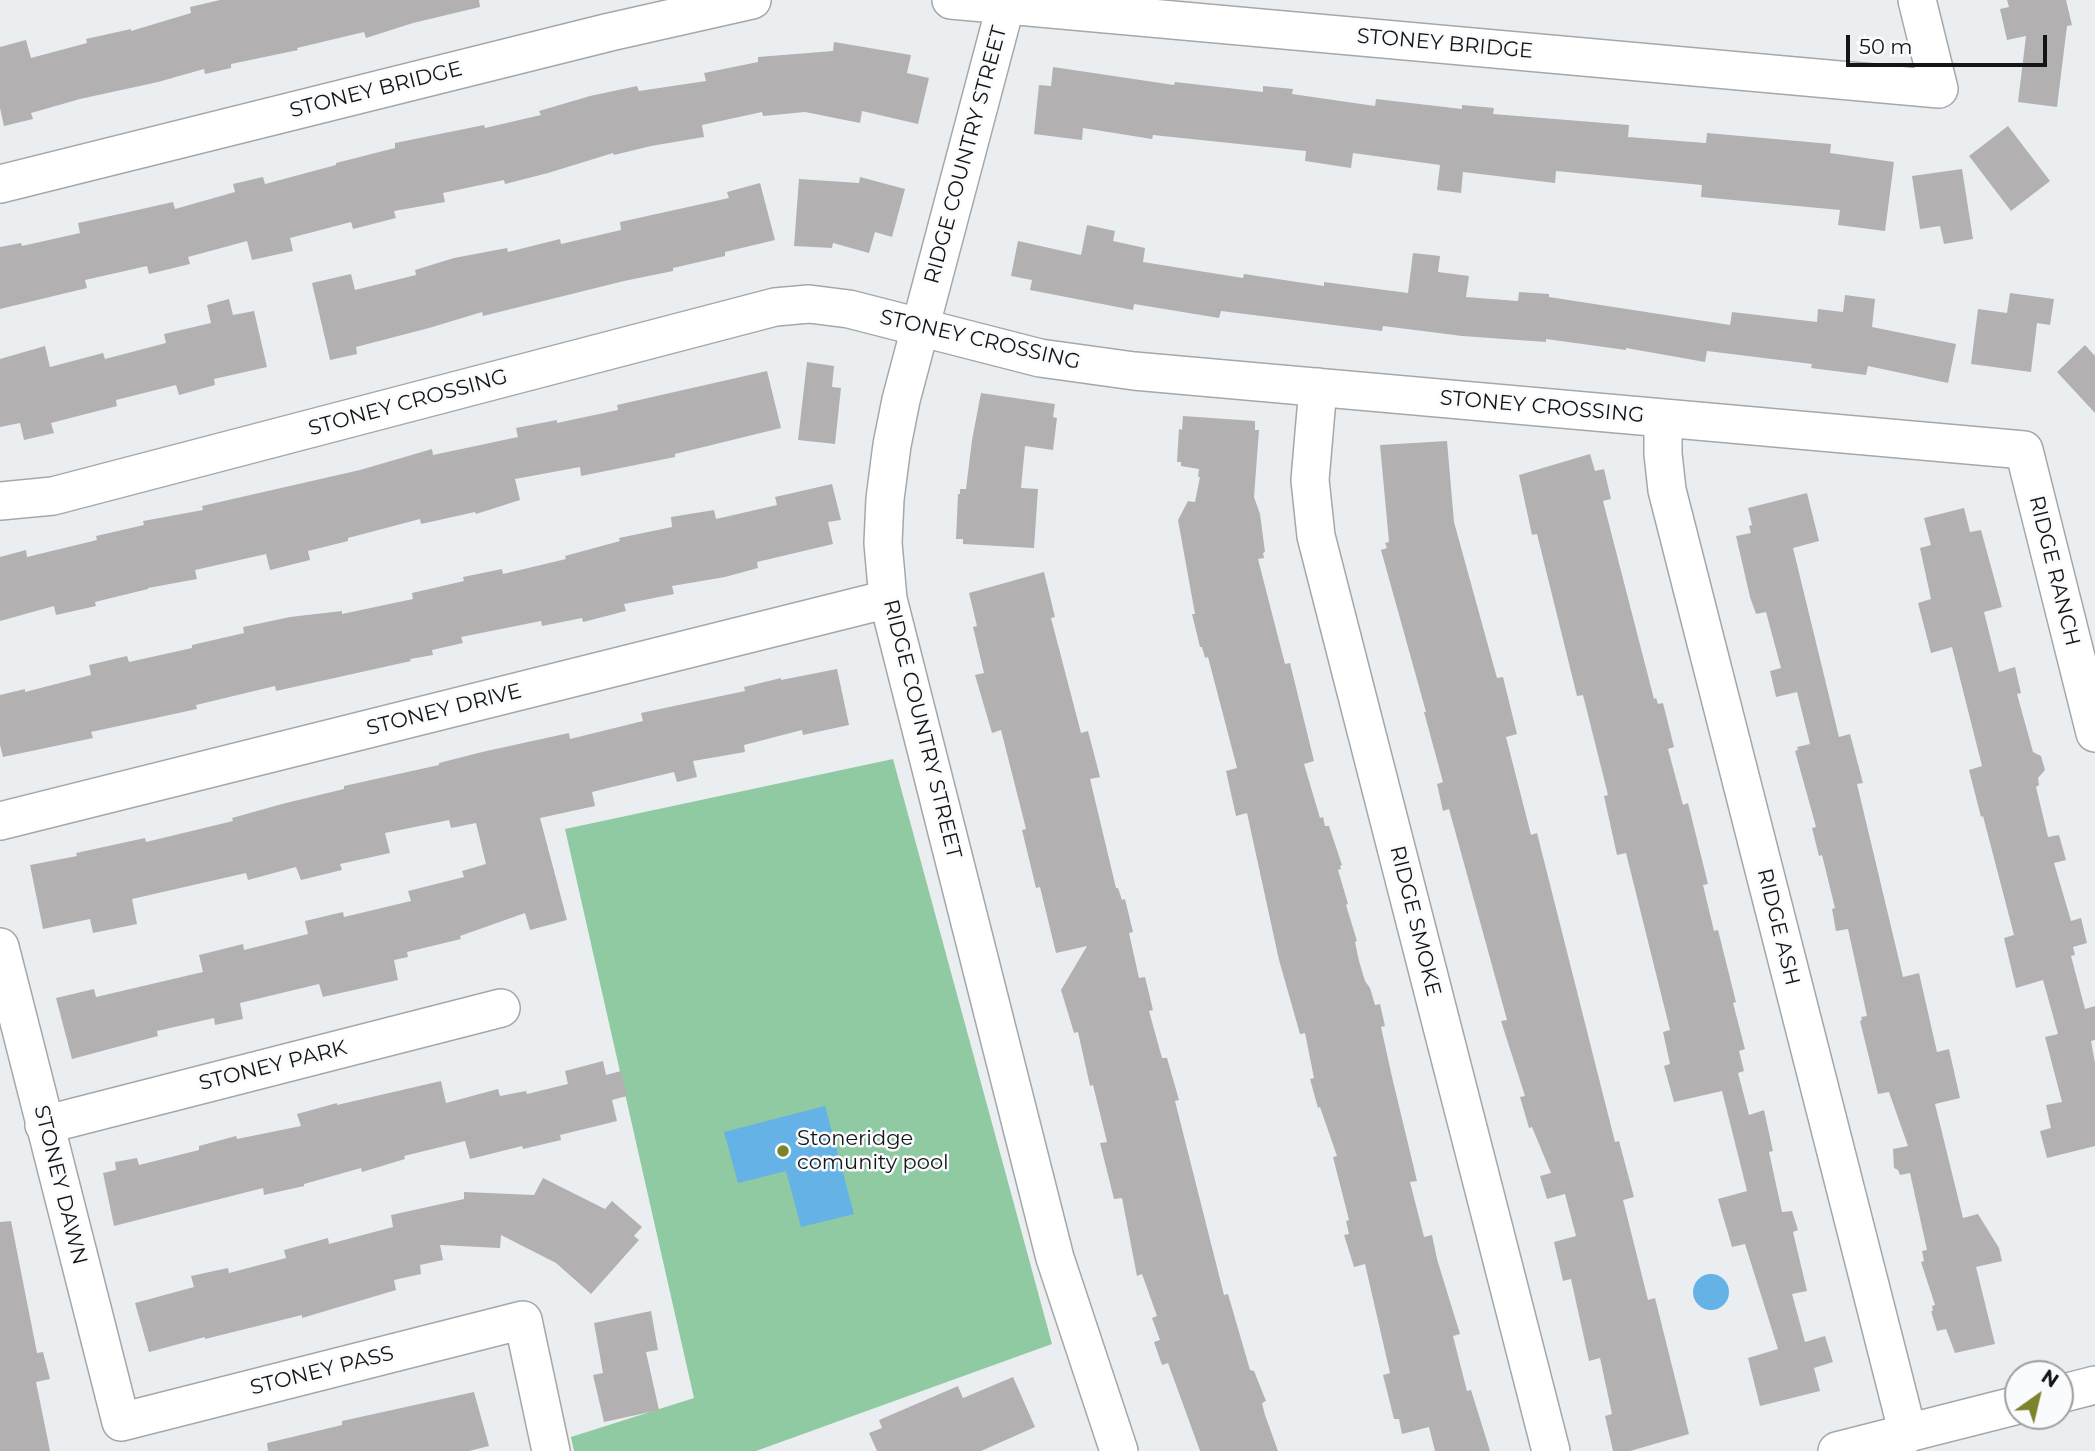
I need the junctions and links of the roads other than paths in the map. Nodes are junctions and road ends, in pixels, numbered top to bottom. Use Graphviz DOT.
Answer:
graph roads {
  1 [pos="752,0"];
  2 [pos="951,0"];
  3 [pos="1917,0"];
  4 [pos="1007,2"];
  5 [pos="0,184"];
  6 [pos="920,327"];
  7 [pos="1318,387"];
  8 [pos="1663,418"];
  9 [pos="2024,450"];
  10 [pos="0,500"];
  11 [pos="888,599"];
  12 [pos="2095,733"];
  13 [pos="0,821"];
  14 [pos="0,947"];
  15 [pos="501,1008"];
  16 [pos="44,1125"];
  17 [pos="2095,1385"];
  18 [pos="2074,1390"];
  19 [pos="2004,1409"];
  20 [pos="121,1422"];
  21 [pos="1908,1434"];
  22 [pos="551,1451"];
  23 [pos="1119,1451"];
  24 [pos="1551,1451"];
  25 [pos="1837,1451"];
  1 -- 5 [label="street, STONEY BRIDGE"];
  2 -- 4 [label="street, STONEY BRIDGE"];
  3 -- 4 [label="street, STONEY BRIDGE"];
  4 -- 6 [label="street, RIDGE COUNTRY STREET"];
  6 -- 7 [label="street, STONEY CROSSING"];
  6 -- 10 [label="street, STONEY CROSSING"];
  6 -- 11 [label="street, RIDGE COUNTRY STREET"];
  7 -- 8 [label="street, STONEY CROSSING"];
  7 -- 24 [label="street, RIDGE SMOKE"];
  8 -- 9 [label="street, STONEY CROSSING"];
  8 -- 21 [label="street, RIDGE ASH"];
  9 -- 12 [label="street, RIDGE RANCH"];
  11 -- 13 [label="street, STONEY DRIVE"];
  11 -- 23 [label="street, RIDGE COUNTRY STREET"];
  14 -- 16 [label="street, STONEY DAWN"];
  15 -- 16 [label="street, STONEY PARK"];
  16 -- 20 [label="street, STONEY DAWN"];
  17 -- 18 [label="street"];
  19 -- 21 [label="street"];
  20 -- 22 [label="street, STONEY PASS"];
  21 -- 25 [label="street"];
}
